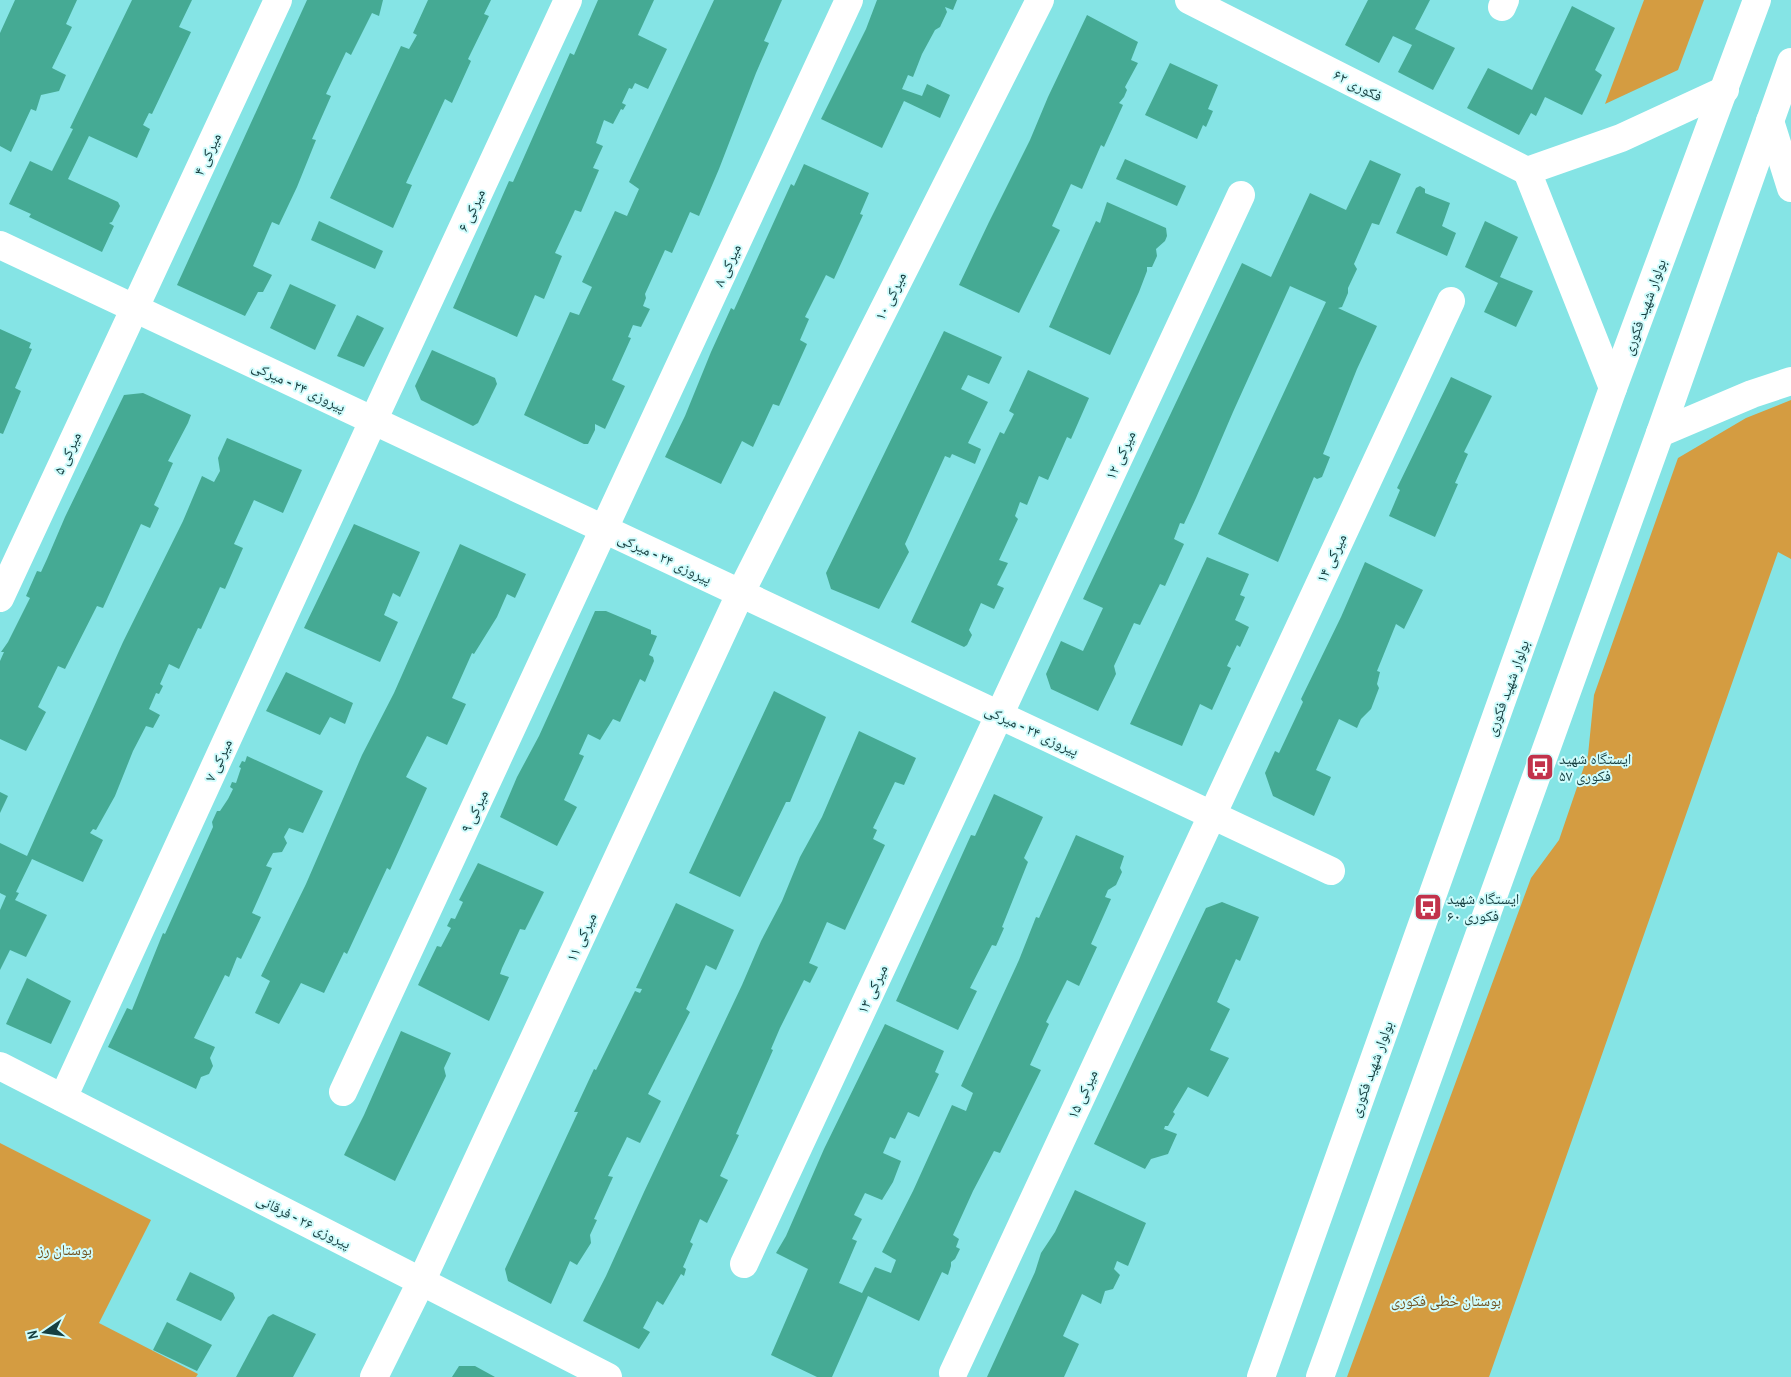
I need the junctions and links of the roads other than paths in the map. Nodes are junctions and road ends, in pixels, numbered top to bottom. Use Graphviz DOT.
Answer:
graph roads {
  1 [pos="278,0"];
  2 [pos="568,0"];
  3 [pos="849,0"];
  4 [pos="1040,0"];
  5 [pos="1189,0"];
  6 [pos="1757,0"];
  7 [pos="1791,62"];
  8 [pos="1724,90"];
  9 [pos="1770,121"];
  10 [pos="1527,171"];
  11 [pos="1791,188"];
  12 [pos="1241,196"];
  13 [pos="0,245"];
  14 [pos="1451,301"];
  15 [pos="135,308"];
  16 [pos="1791,381"];
  17 [pos="1613,388"];
  18 [pos="373,421"];
  19 [pos="1660,433"];
  20 [pos="604,530"];
  21 [pos="741,592"];
  22 [pos="0,598"];
  23 [pos="999,715"];
  24 [pos="1212,815"];
  25 [pos="1330,871"];
  26 [pos="0,1066"];
  27 [pos="343,1092"];
  28 [pos="63,1098"];
  29 [pos="744,1264"];
  30 [pos="421,1282"];
  31 [pos="953,1373"];
  32 [pos="374,1377"];
  33 [pos="608,1377"];
  34 [pos="1261,1377"];
  35 [pos="1320,1377"];
  1 -- 15 [label="street, میرکی ۴"];
  2 -- 18 [label="street, میرکی ۶"];
  3 -- 20 [label="street, میرکی ۸"];
  4 -- 21 [label="street, میرکی ۱۰"];
  5 -- 10 [label="street, فکوری ۶۲"];
  6 -- 8 [label="street, بولوار شهید فکوری"];
  7 -- 9 [label="street"];
  8 -- 10 [label="street"];
  8 -- 17 [label="street, بولوار شهید فکوری"];
  9 -- 11 [label="street"];
  9 -- 19 [label="street"];
  10 -- 17 [label="street"];
  12 -- 23 [label="street, میرکی ۱۲"];
  13 -- 15 [label="street, پیروزی ۲۴ - میرکی"];
  14 -- 24 [label="street, میرکی ۱۴"];
  15 -- 18 [label="street, پیروزی ۲۴ - میرکی"];
  15 -- 22 [label="street, میرکی ۵"];
  16 -- 19 [label="street"];
  17 -- 34 [label="street, بولوار شهید فکوری"];
  18 -- 20 [label="street, پیروزی ۲۴ - میرکی"];
  18 -- 28 [label="street, میرکی ۷"];
  19 -- 35 [label="street"];
  20 -- 21 [label="street, پیروزی ۲۴ - میرکی"];
  20 -- 27 [label="street, میرکی ۹"];
  21 -- 23 [label="street, پیروزی ۲۴ - میرکی"];
  21 -- 30 [label="street, میرکی ۱۱"];
  23 -- 24 [label="street, پیروزی ۲۴ - میرکی"];
  23 -- 29 [label="street, میرکی ۱۳"];
  24 -- 25 [label="street, پیروزی ۲۴ - میرکی"];
  24 -- 31 [label="street, میرکی ۱۵"];
  26 -- 28 [label="street, پیروزی ۲۶ - فرقانی"];
  28 -- 30 [label="street, پیروزی ۲۶ - فرقانی"];
  30 -- 32 [label="street, میرکی ۱۱"];
  30 -- 33 [label="street, پیروزی ۲۶ - فرقانی"];
}
